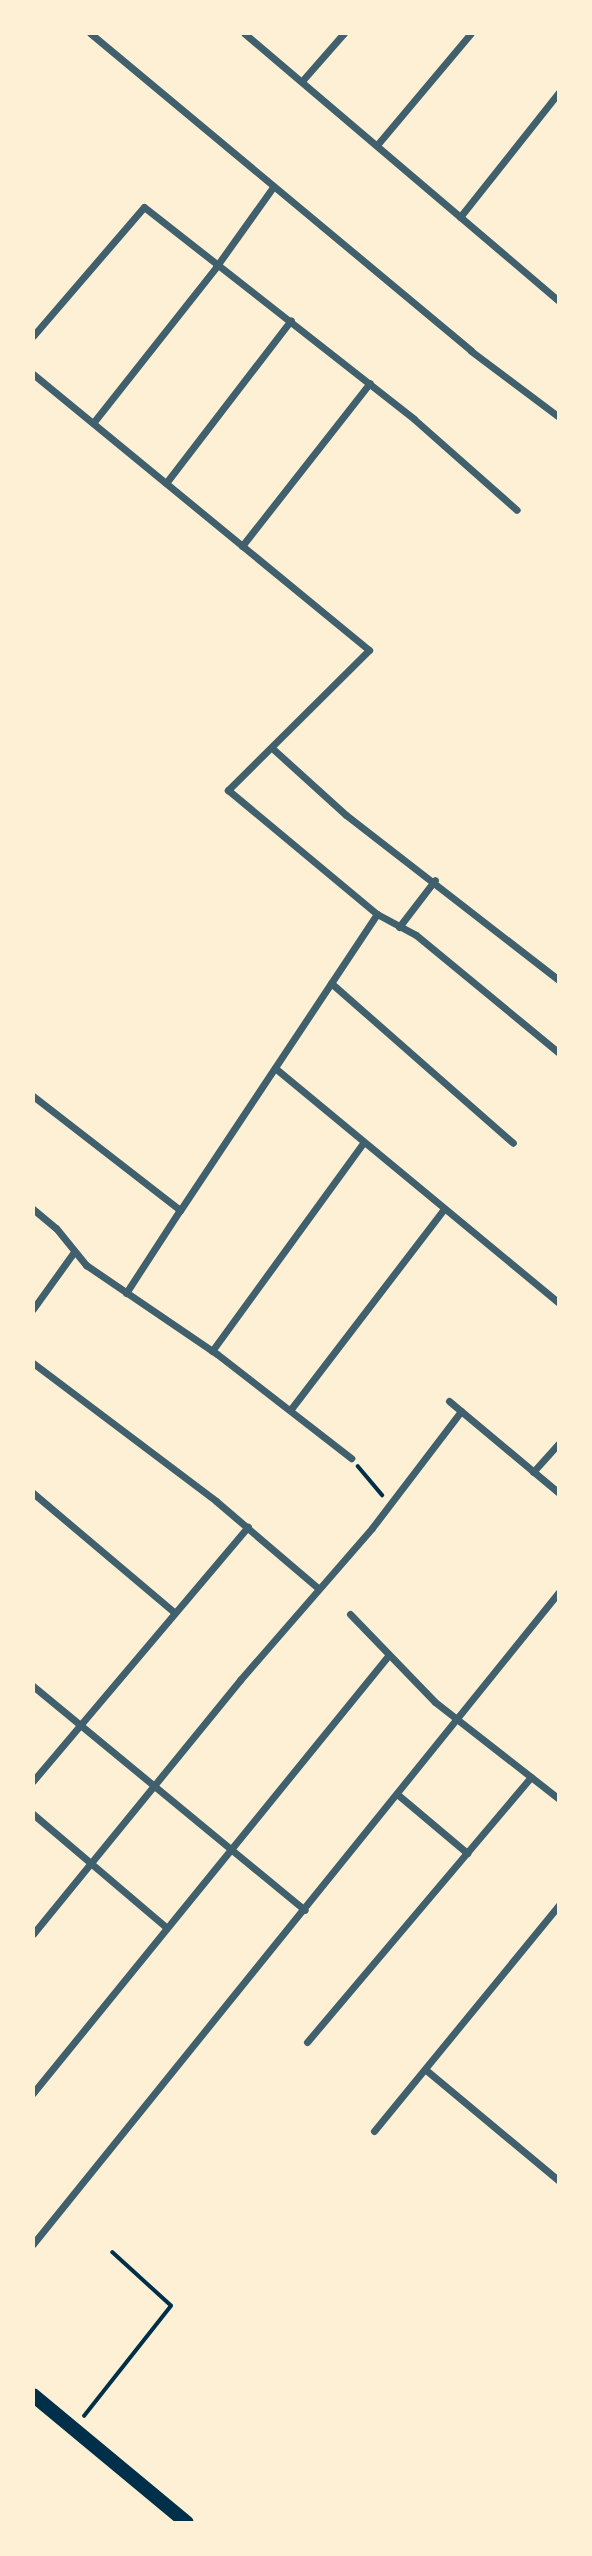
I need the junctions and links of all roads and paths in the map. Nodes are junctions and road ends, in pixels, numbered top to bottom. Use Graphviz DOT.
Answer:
graph roads {
  1 [pos="90,33"];
  2 [pos="244,33"];
  3 [pos="344,33"];
  4 [pos="471,33"];
  5 [pos="302,81"];
  6 [pos="559,92"];
  7 [pos="377,145"];
  8 [pos="273,187"];
  9 [pos="460,218"];
  10 [pos="219,262"];
  11 [pos="559,301"];
  12 [pos="291,320"];
  13 [pos="33,336"];
  14 [pos="33,374"];
  15 [pos="370,383"];
  16 [pos="559,417"];
  17 [pos="93,423"];
  18 [pos="166,483"];
  19 [pos="517,510"];
  20 [pos="242,546"];
  21 [pos="272,748"];
  22 [pos="435,880"];
  23 [pos="377,914"];
  24 [pos="400,927"];
  25 [pos="559,980"];
  26 [pos="331,983"];
  27 [pos="559,1052"];
  28 [pos="275,1068"];
  29 [pos="33,1096"];
  30 [pos="364,1142"];
  31 [pos="513,1143"];
  32 [pos="33,1209"];
  33 [pos="444,1209"];
  34 [pos="180,1210"];
  35 [pos="74,1252"];
  36 [pos="126,1293"];
  37 [pos="559,1303"];
  38 [pos="33,1309"];
  39 [pos="212,1351"];
  40 [pos="33,1363"];
  41 [pos="449,1401"];
  42 [pos="291,1409"];
  43 [pos="461,1411"];
  44 [pos="559,1443"];
  45 [pos="351,1458"];
  46 [pos="533,1472"];
  47 [pos="33,1493"];
  48 [pos="559,1493"];
  49 [pos="390,1505"];
  50 [pos="248,1527"];
  51 [pos="319,1589"];
  52 [pos="559,1592"];
  53 [pos="174,1612"];
  54 [pos="350,1614"];
  55 [pos="388,1656"];
  56 [pos="33,1686"];
  57 [pos="455,1716"];
  58 [pos="79,1726"];
  59 [pos="531,1777"];
  60 [pos="33,1781"];
  61 [pos="154,1785"];
  62 [pos="397,1794"];
  63 [pos="559,1799"];
  64 [pos="33,1814"];
  65 [pos="230,1849"];
  66 [pos="467,1853"];
  67 [pos="92,1860"];
  68 [pos="559,1905"];
  69 [pos="305,1910"];
  70 [pos="166,1927"];
  71 [pos="33,1934"];
  72 [pos="307,2042"];
  73 [pos="426,2070"];
  74 [pos="33,2093"];
  75 [pos="374,2131"];
  76 [pos="559,2181"];
  77 [pos="33,2244"];
  78 [pos="113,2253"];
  79 [pos="33,2395"];
  80 [pos="74,2429"];
  81 [pos="179,2520"];
  1 -- 8 [label="street"];
  2 -- 5 [label="street"];
  3 -- 5 [label="street"];
  4 -- 7 [label="street"];
  5 -- 7 [label="street"];
  6 -- 9 [label="street"];
  7 -- 9 [label="street"];
  8 -- 10 [label="street"];
  8 -- 16 [label="street"];
  9 -- 11 [label="street"];
  10 -- 12 [label="street"];
  10 -- 13 [label="street"];
  10 -- 17 [label="street"];
  12 -- 15 [label="street"];
  12 -- 18 [label="street"];
  14 -- 17 [label="street"];
  15 -- 19 [label="street"];
  15 -- 20 [label="street"];
  17 -- 18 [label="street"];
  18 -- 20 [label="street"];
  20 -- 21 [label="street"];
  21 -- 22 [label="street"];
  21 -- 23 [label="street"];
  22 -- 24 [label="street"];
  22 -- 25 [label="street"];
  23 -- 24 [label="street"];
  23 -- 26 [label="street"];
  24 -- 27 [label="street"];
  26 -- 28 [label="street"];
  26 -- 31 [label="street"];
  28 -- 30 [label="street"];
  28 -- 34 [label="street"];
  29 -- 34 [label="street"];
  30 -- 33 [label="street"];
  30 -- 39 [label="street"];
  32 -- 35 [label="street"];
  33 -- 37 [label="street"];
  33 -- 42 [label="street"];
  34 -- 36 [label="street"];
  35 -- 36 [label="street"];
  35 -- 38 [label="street"];
  36 -- 39 [label="street"];
  39 -- 42 [label="street"];
  40 -- 50 [label="street"];
  41 -- 43 [label="street"];
  42 -- 45 [label="street"];
  43 -- 46 [label="street"];
  43 -- 49 [label="street"];
  44 -- 46 [label="street"];
  45 -- 49 [label="path"];
  46 -- 48 [label="street"];
  47 -- 53 [label="street"];
  49 -- 51 [label="street"];
  50 -- 51 [label="street"];
  50 -- 53 [label="street"];
  51 -- 61 [label="street"];
  52 -- 57 [label="street"];
  53 -- 58 [label="street"];
  54 -- 55 [label="street"];
  55 -- 57 [label="street"];
  55 -- 65 [label="street"];
  56 -- 58 [label="street"];
  57 -- 59 [label="street"];
  57 -- 62 [label="street"];
  58 -- 60 [label="street"];
  58 -- 61 [label="street"];
  59 -- 63 [label="street"];
  59 -- 66 [label="street"];
  61 -- 65 [label="street"];
  61 -- 67 [label="street"];
  62 -- 66 [label="street"];
  62 -- 69 [label="street"];
  64 -- 67 [label="street"];
  65 -- 69 [label="street"];
  65 -- 70 [label="street"];
  66 -- 72 [label="street"];
  67 -- 70 [label="street"];
  67 -- 71 [label="street"];
  68 -- 73 [label="street"];
  69 -- 77 [label="street"];
  70 -- 74 [label="street"];
  73 -- 75 [label="street"];
  73 -- 76 [label="street"];
  78 -- 80 [label="path"];
  79 -- 80 [label="main road"];
  80 -- 81 [label="main road"];
}
